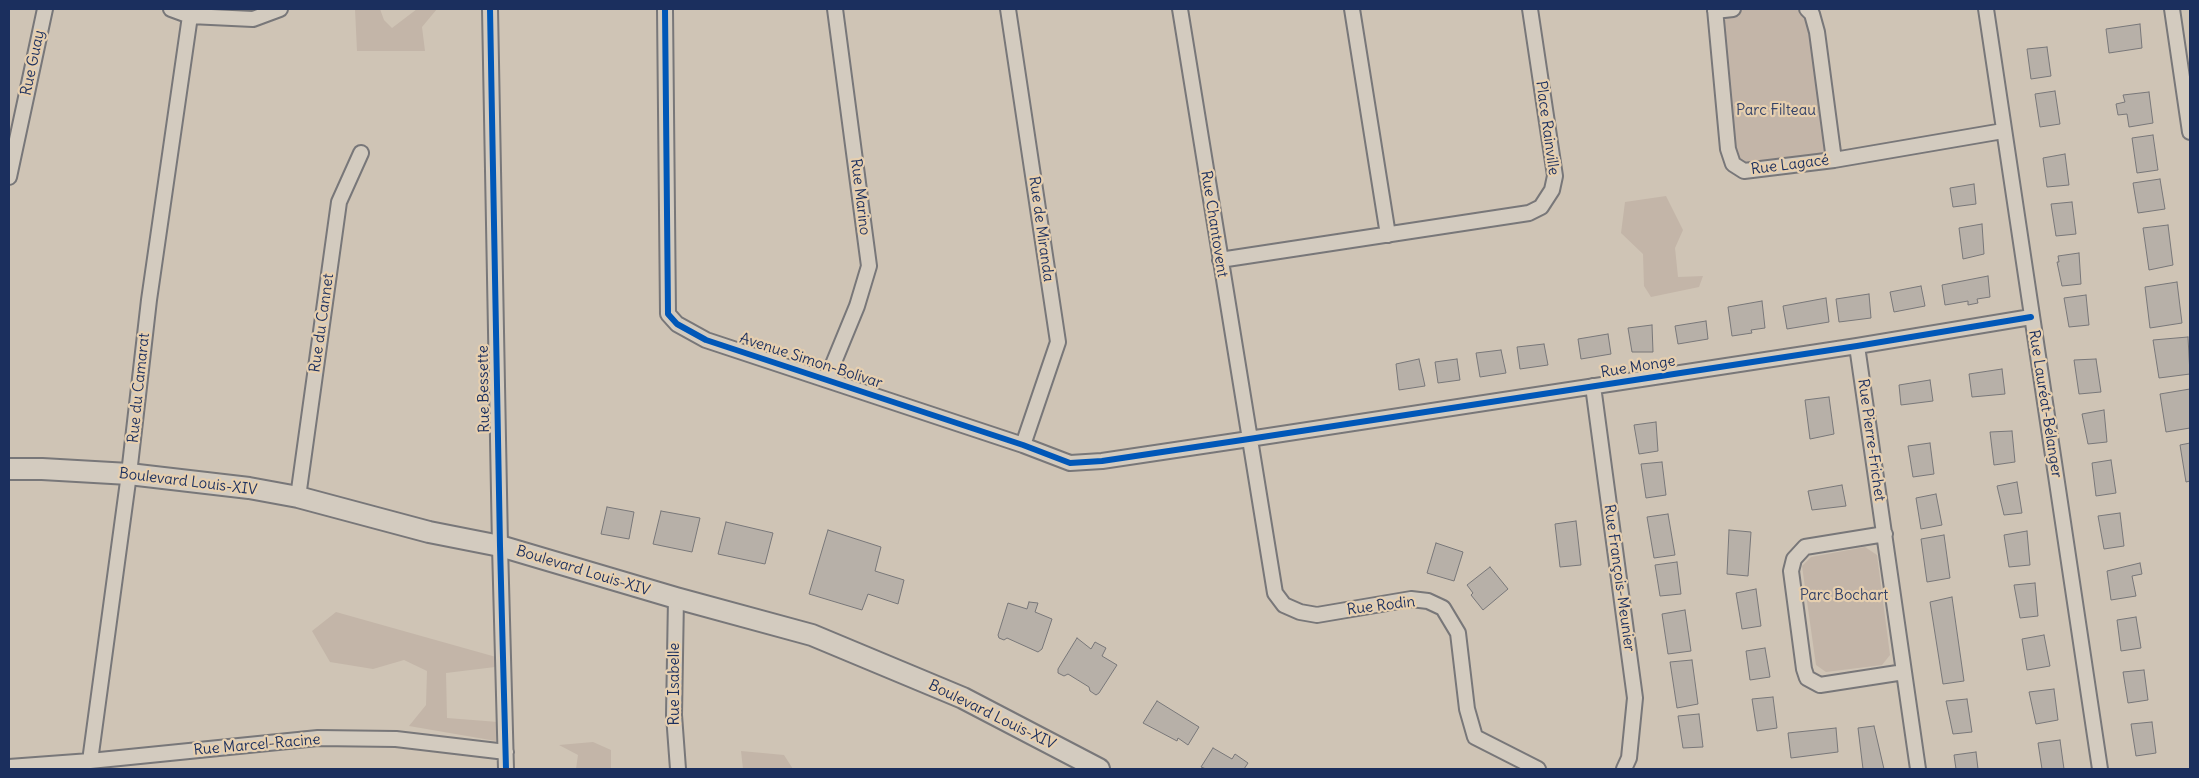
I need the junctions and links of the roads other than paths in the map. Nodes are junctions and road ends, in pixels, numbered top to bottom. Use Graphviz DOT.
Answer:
graph roads {
  1 [pos="45,9"];
  2 [pos="171,9"];
  3 [pos="280,9"];
  4 [pos="490,9"];
  5 [pos="665,9"];
  6 [pos="835,9"];
  7 [pos="1008,9"];
  8 [pos="1180,9"];
  9 [pos="1352,9"];
  10 [pos="1530,9"];
  11 [pos="1734,9"];
  12 [pos="1807,9"];
  13 [pos="1986,9"];
  14 [pos="2172,9"];
  15 [pos="1715,10"];
  16 [pos="190,16"];
  17 [pos="2003,131"];
  18 [pos="2190,132"];
  19 [pos="361,153"];
  20 [pos="1834,160"];
  21 [pos="9,177"];
  22 [pos="1388,236"];
  23 [pos="1220,260"];
  24 [pos="2031,317"];
  25 [pos="1857,346"];
  26 [pos="827,379"];
  27 [pos="1592,386"];
  28 [pos="1249,440"];
  29 [pos="1023,445"];
  30 [pos="9,469"];
  31 [pos="129,474"];
  32 [pos="298,497"];
  33 [pos="1885,534"];
  34 [pos="500,546"];
  35 [pos="676,598"];
  36 [pos="1904,672"];
  37 [pos="506,752"];
  38 [pos="90,761"];
  39 [pos="9,767"];
  40 [pos="506,769"];
  41 [pos="678,769"];
  42 [pos="1099,769"];
  43 [pos="1538,769"];
  44 [pos="1624,769"];
  45 [pos="1918,769"];
  46 [pos="2100,769"];
  1 -- 21 [label="street, Rue Guay"];
  2 -- 16 [label="street"];
  3 -- 16 [label="street"];
  4 -- 34 [label="street, Rue Bessette"];
  5 -- 26 [label="street, Avenue Simon-Bolivar"];
  6 -- 26 [label="street, Rue Marino"];
  7 -- 29 [label="street, Rue de Miranda"];
  8 -- 23 [label="street, Rue Chantovent"];
  9 -- 22 [label="street"];
  10 -- 22 [label="street, Place Rainville"];
  11 -- 15 [label="street"];
  12 -- 20 [label="street"];
  13 -- 17 [label="street, Rue Lauréat-Bélanger"];
  14 -- 18 [label="street"];
  15 -- 20 [label="street, Rue Lagacé"];
  16 -- 31 [label="street, Rue du Camarat"];
  17 -- 20 [label="street, Rue Lagacé"];
  17 -- 24 [label="street, Rue Lauréat-Bélanger"];
  19 -- 32 [label="street, Rue du Cannet"];
  22 -- 23 [label="street, Place Rainville"];
  23 -- 28 [label="street, Rue Chantovent"];
  24 -- 25 [label="street, Rue Monge"];
  24 -- 46 [label="street, Rue Lauréat-Bélanger"];
  25 -- 27 [label="street, Rue Monge"];
  25 -- 33 [label="street, Rue Pierre-Frichet"];
  26 -- 29 [label="street, Avenue Simon-Bolivar"];
  27 -- 28 [label="street, Rue Monge"];
  27 -- 44 [label="street, Rue François-Meunier"];
  28 -- 29 [label="street, Avenue Simon-Bolivar"];
  28 -- 43 [label="street, Rue Rodin"];
  30 -- 31 [label="main road, Boulevard Louis-XIV"];
  31 -- 32 [label="main road, Boulevard Louis-XIV"];
  31 -- 38 [label="street, Rue du Camarat"];
  32 -- 34 [label="main road, Boulevard Louis-XIV"];
  33 -- 36 [label="street, Rue Pierre-Frichet"];
  33 -- 36 [label="street"];
  34 -- 35 [label="main road, Boulevard Louis-XIV"];
  34 -- 37 [label="street, Rue Bessette"];
  35 -- 41 [label="street, Rue Isabelle"];
  35 -- 42 [label="main road, Boulevard Louis-XIV"];
  36 -- 45 [label="street, Rue Pierre-Frichet"];
  37 -- 38 [label="street, Rue Marcel-Racine"];
  37 -- 40 [label="street, Rue Bessette"];
  38 -- 39 [label="street, Rue Marcel-Racine"];
}
